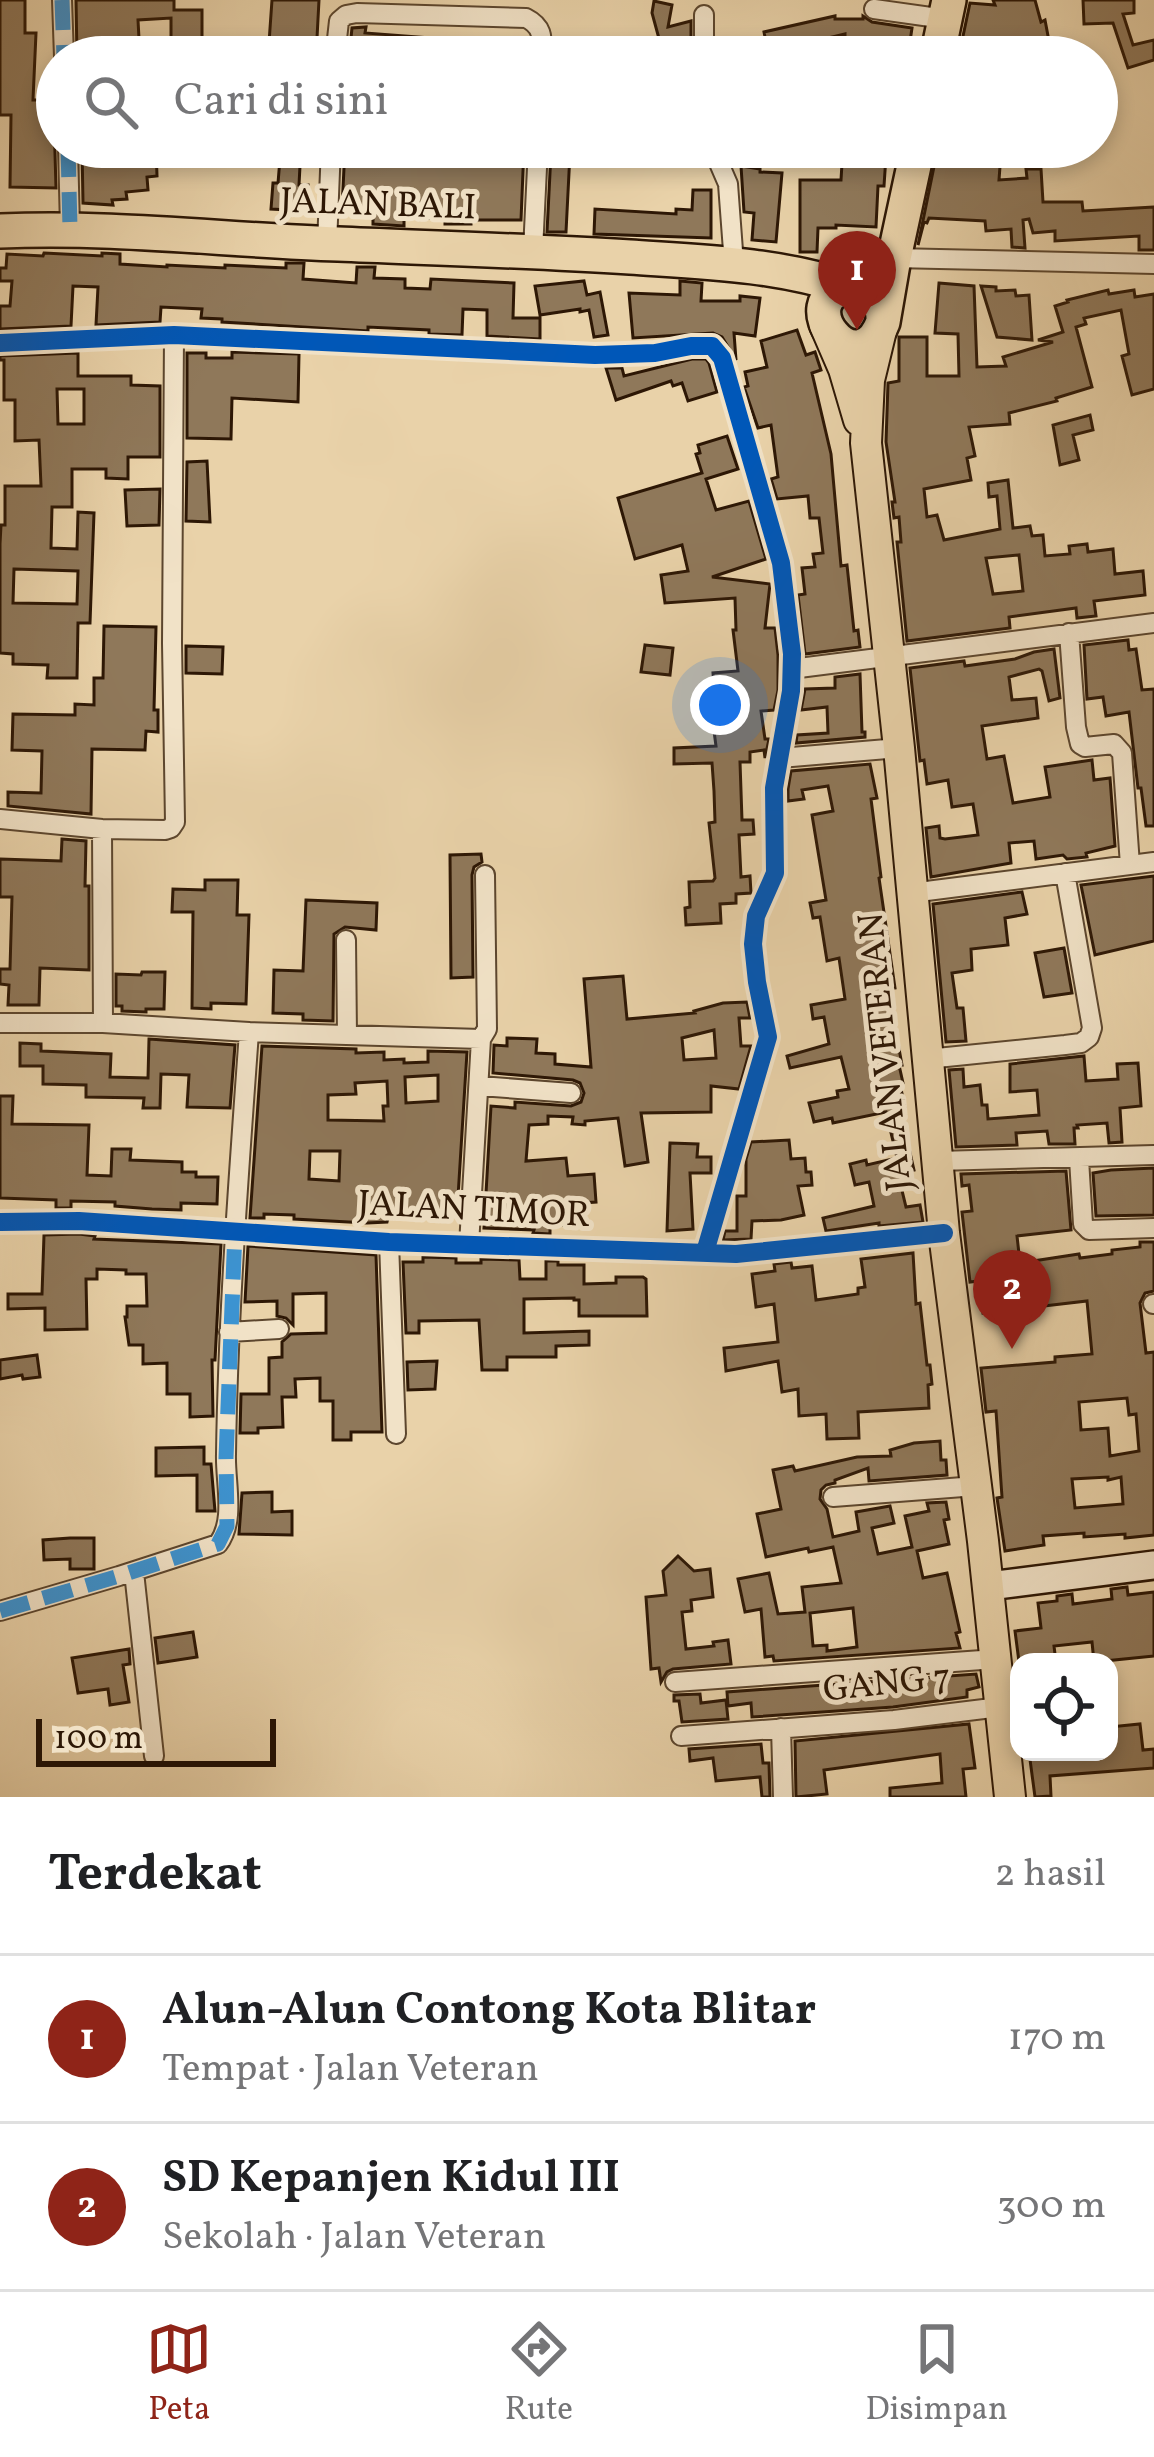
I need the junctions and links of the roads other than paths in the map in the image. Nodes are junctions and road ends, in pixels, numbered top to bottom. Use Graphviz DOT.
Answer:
graph roads {
  1 [pos="62,0"];
  2 [pos="874,9"];
  3 [pos="947,9"];
  4 [pos="704,15"];
  5 [pos="63,36"];
  6 [pos="337,36"];
  7 [pos="541,36"];
  8 [pos="704,36"];
  9 [pos="69,168"];
  10 [pos="330,168"];
  11 [pos="537,168"];
  12 [pos="721,168"];
  13 [pos="913,168"];
  14 [pos="70,228"];
  15 [pos="0,231"];
  16 [pos="327,244"];
  17 [pos="533,251"];
  18 [pos="894,258"];
  19 [pos="743,264"];
  20 [pos="1154,264"];
  21 [pos="846,287"];
  22 [pos="884,322"];
  23 [pos="825,325"];
  24 [pos="174,335"];
  25 [pos="0,343"];
  26 [pos="866,442"];
  27 [pos="1154,623"];
  28 [pos="1069,633"];
  29 [pos="888,657"];
  30 [pos="799,668"];
  31 [pos="899,748"];
  32 [pos="786,757"];
  33 [pos="0,819"];
  34 [pos="103,829"];
  35 [pos="1154,862"];
  36 [pos="1130,865"];
  37 [pos="1065,873"];
  38 [pos="485,875"];
  39 [pos="911,892"];
  40 [pos="346,940"];
  41 [pos="0,1022"];
  42 [pos="103,1023"];
  43 [pos="249,1032"];
  44 [pos="347,1035"];
  45 [pos="481,1039"];
  46 [pos="927,1059"];
  47 [pos="481,1086"];
  48 [pos="571,1093"];
  49 [pos="1154,1155"];
  50 [pos="1079,1159"];
  51 [pos="938,1161"];
  52 [pos="0,1222"];
  53 [pos="1154,1228"];
  54 [pos="236,1231"];
  55 [pos="944,1233"];
  56 [pos="389,1242"];
  57 [pos="470,1245"];
  58 [pos="708,1252"];
  59 [pos="279,1329"];
  60 [pos="229,1332"];
  61 [pos="396,1434"];
  62 [pos="976,1486"];
  63 [pos="833,1498"];
  64 [pos="1154,1565"];
  65 [pos="134,1572"];
  66 [pos="989,1586"];
  67 [pos="0,1611"];
  68 [pos="996,1659"];
  69 [pos="675,1682"];
  70 [pos="1000,1707"];
  71 [pos="781,1728"];
  72 [pos="681,1736"];
  73 [pos="154,1756"];
  74 [pos="783,1797"];
  75 [pos="1010,1797"];
  1 -- 5 [label="street"];
  2 -- 3 [label="street"];
  4 -- 8 [label="street"];
  6 -- 7 [label="street"];
  9 -- 14 [label="street"];
  10 -- 16 [label="street"];
  11 -- 17 [label="street"];
  12 -- 19 [label="street"];
  13 -- 18 [label="highway"];
  14 -- 15 [label="highway, JALAN BALI"];
  14 -- 16 [label="highway, JALAN BALI"];
  16 -- 17 [label="highway, JALAN BALI"];
  17 -- 19 [label="highway, JALAN BALI"];
  18 -- 20 [label="street"];
  18 -- 21 [label="highway"];
  18 -- 22 [label="highway"];
  19 -- 21 [label="highway, JALAN BALI"];
  19 -- 23 [label="highway"];
  21 -- 22 [label="highway"];
  21 -- 23 [label="highway"];
  22 -- 23 [label="highway"];
  22 -- 26 [label="main road, JALAN VETERAN"];
  23 -- 26 [label="main road, JALAN VETERAN"];
  24 -- 25 [label="street"];
  24 -- 30 [label="street"];
  24 -- 34 [label="street"];
  26 -- 29 [label="main road, JALAN VETERAN"];
  27 -- 28 [label="street"];
  28 -- 29 [label="street"];
  28 -- 36 [label="street"];
  29 -- 30 [label="street"];
  29 -- 31 [label="main road, JALAN VETERAN"];
  30 -- 32 [label="street"];
  31 -- 32 [label="street"];
  31 -- 39 [label="main road, JALAN VETERAN"];
  32 -- 58 [label="street"];
  33 -- 34 [label="street"];
  34 -- 42 [label="street"];
  35 -- 36 [label="street"];
  36 -- 37 [label="street"];
  37 -- 39 [label="street"];
  37 -- 46 [label="street"];
  38 -- 45 [label="street"];
  39 -- 46 [label="main road, JALAN VETERAN"];
  40 -- 44 [label="street"];
  41 -- 42 [label="street"];
  42 -- 43 [label="street"];
  43 -- 44 [label="street"];
  43 -- 54 [label="street"];
  44 -- 45 [label="street"];
  45 -- 47 [label="street"];
  46 -- 51 [label="main road, JALAN VETERAN"];
  47 -- 48 [label="street"];
  47 -- 57 [label="street"];
  49 -- 50 [label="street"];
  50 -- 51 [label="street"];
  50 -- 53 [label="street"];
  51 -- 55 [label="main road, JALAN VETERAN"];
  52 -- 54 [label="street, JALAN TIMOR"];
  54 -- 56 [label="street, JALAN TIMOR"];
  54 -- 60 [label="street"];
  55 -- 58 [label="street, JALAN TIMOR"];
  55 -- 62 [label="main road, JALAN VETERAN"];
  56 -- 57 [label="street, JALAN TIMOR"];
  56 -- 61 [label="street"];
  57 -- 58 [label="street, JALAN TIMOR"];
  59 -- 60 [label="street"];
  60 -- 65 [label="street"];
  62 -- 63 [label="street"];
  62 -- 66 [label="main road, JALAN VETERAN"];
  64 -- 66 [label="main road"];
  65 -- 67 [label="street"];
  65 -- 73 [label="street"];
  66 -- 68 [label="main road, JALAN VETERAN"];
  68 -- 69 [label="street"];
  68 -- 70 [label="main road, JALAN VETERAN"];
  70 -- 71 [label="street, GANG 7"];
  70 -- 75 [label="main road, JALAN VETERAN"];
  71 -- 72 [label="street, GANG 7"];
  71 -- 74 [label="street"];
}
